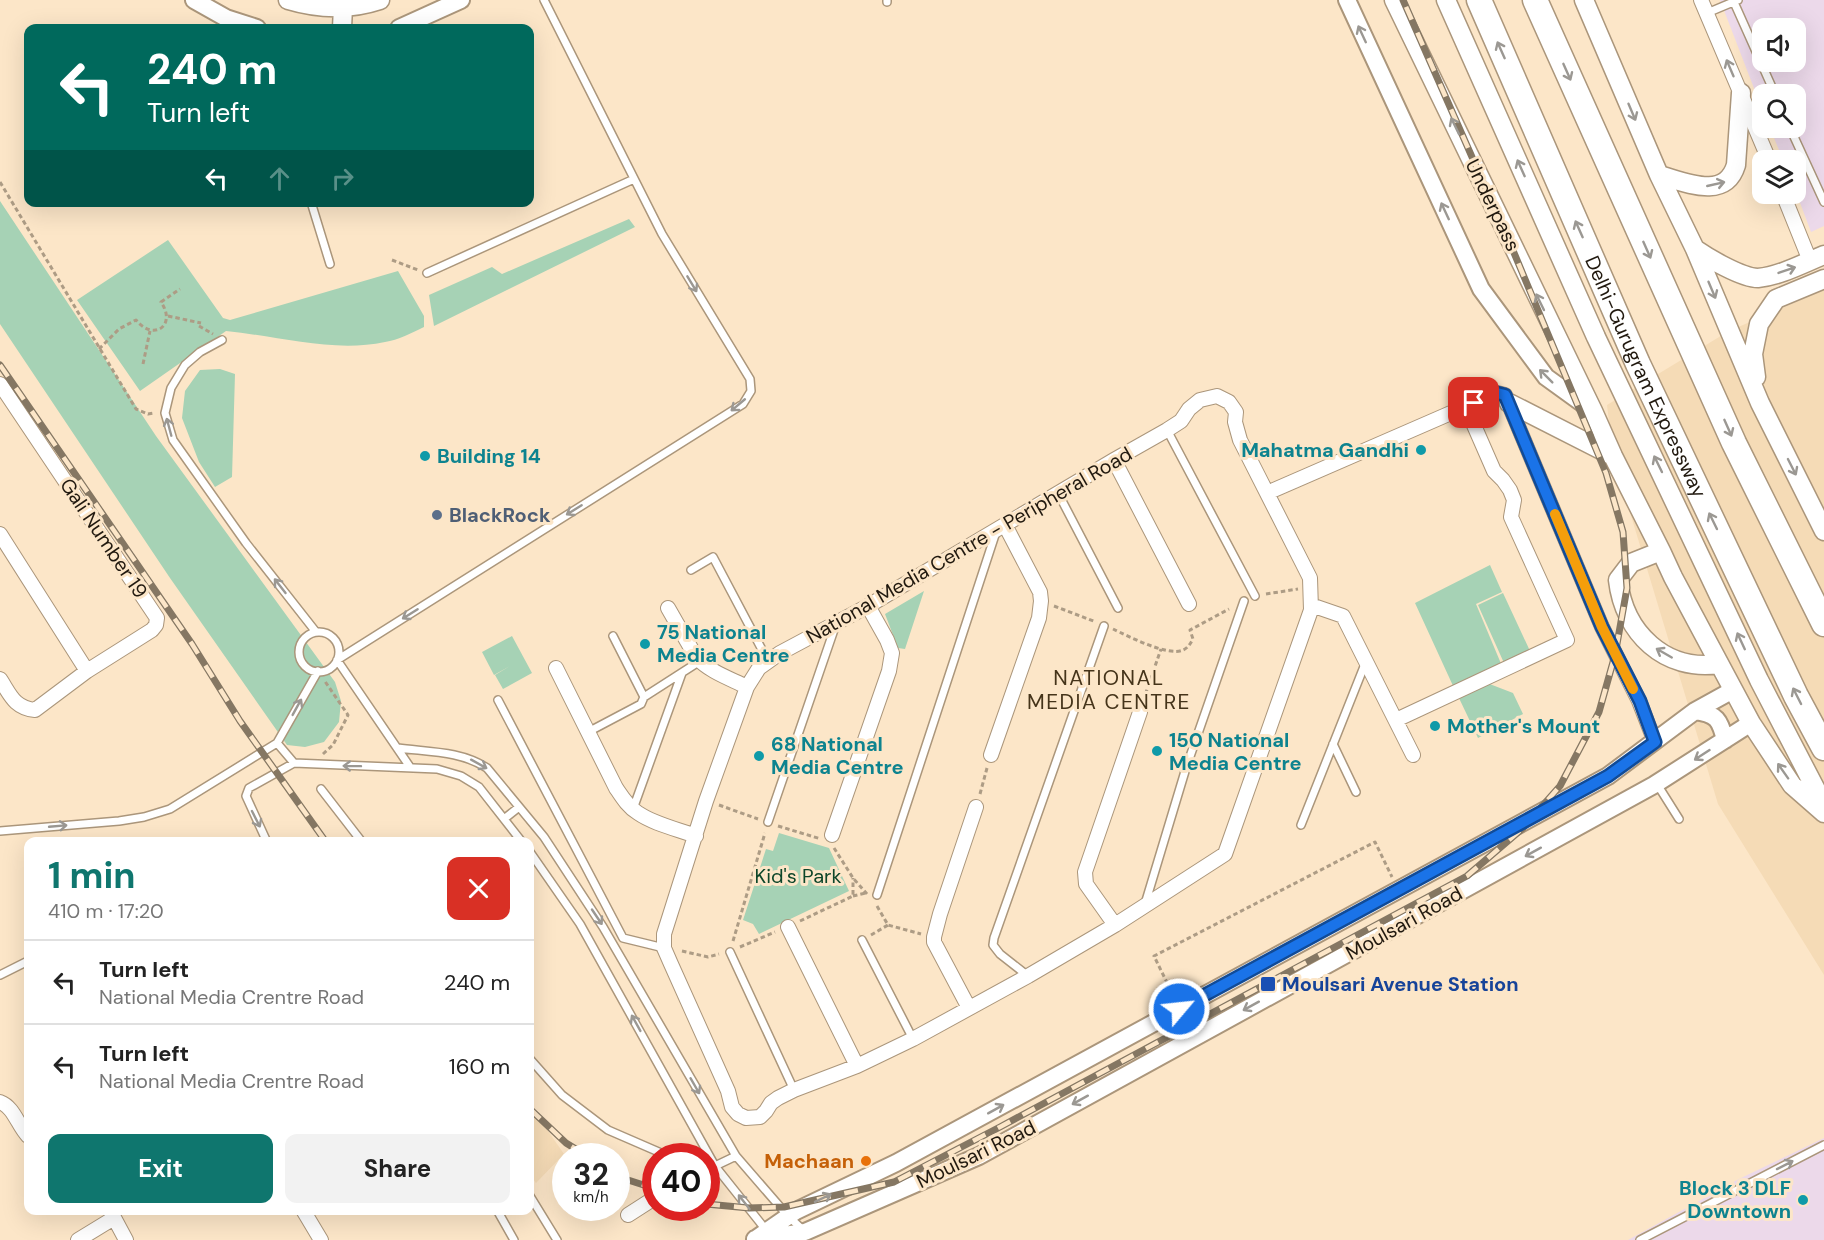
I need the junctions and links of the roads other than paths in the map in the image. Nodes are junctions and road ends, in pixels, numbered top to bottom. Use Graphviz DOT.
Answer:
graph roads {
  1 [pos="194,0"];
  2 [pos="288,0"];
  3 [pos="380,0"];
  4 [pos="461,0"];
  5 [pos="544,0"];
  6 [pos="1347,0"];
  7 [pos="1394,0"];
  8 [pos="1446,0"];
  9 [pos="1479,0"];
  10 [pos="1535,0"];
  11 [pos="1584,0"];
  12 [pos="1701,0"];
  13 [pos="1735,1"];
  14 [pos="343,7"];
  15 [pos="1707,13"];
  16 [pos="425,22"];
  17 [pos="245,24"];
  18 [pos="342,24"];
  19 [pos="1771,84"];
  20 [pos="1740,93"];
  21 [pos="1795,138"];
  22 [pos="1765,150"];
  23 [pos="1659,175"];
  24 [pos="634,178"];
  25 [pos="1824,202"];
  26 [pos="1788,204"];
  27 [pos="313,207"];
  28 [pos="1695,249"];
  29 [pos="1817,258"];
  30 [pos="330,264"];
  31 [pos="428,273"];
  32 [pos="1824,279"];
  33 [pos="222,340"];
  34 [pos="0,384"];
  35 [pos="1509,403"];
  36 [pos="1760,403"];
  37 [pos="1466,407"];
  38 [pos="1593,411"];
  39 [pos="1167,430"];
  40 [pos="1613,456"];
  41 [pos="1114,460"];
  42 [pos="1267,493"];
  43 [pos="1058,494"];
  44 [pos="1001,527"];
  45 [pos="1824,531"];
  46 [pos="0,534"];
  47 [pos="1661,550"];
  48 [pos="691,570"];
  49 [pos="1255,596"];
  50 [pos="1244,601"];
  51 [pos="1189,604"];
  52 [pos="1311,605"];
  53 [pos="868,606"];
  54 [pos="668,608"];
  55 [pos="1118,608"];
  56 [pos="836,624"];
  57 [pos="1824,624"];
  58 [pos="1104,626"];
  59 [pos="316,632"];
  60 [pos="613,636"];
  61 [pos="337,660"];
  62 [pos="700,661"];
  63 [pos="768,661"];
  64 [pos="1366,661"];
  65 [pos="1719,664"];
  66 [pos="556,668"];
  67 [pos="87,671"];
  68 [pos="318,671"];
  69 [pos="682,673"];
  70 [pos="0,679"];
  71 [pos="747,687"];
  72 [pos="1733,690"];
  73 [pos="644,697"];
  74 [pos="498,700"];
  75 [pos="1695,711"];
  76 [pos="1140,712"];
  77 [pos="1396,720"];
  78 [pos="1751,723"];
  79 [pos="588,732"];
  80 [pos="1725,740"];
  81 [pos="1655,742"];
  82 [pos="278,743"];
  83 [pos="1333,744"];
  84 [pos="398,748"];
  85 [pos="1824,748"];
  86 [pos="991,755"];
  87 [pos="1413,755"];
  88 [pos="294,763"];
  89 [pos="410,767"];
  90 [pos="1657,784"];
  91 [pos="321,789"];
  92 [pos="1356,792"];
  93 [pos="1824,805"];
  94 [pos="519,807"];
  95 [pos="976,807"];
  96 [pos="633,809"];
  97 [pos="1824,813"];
  98 [pos="504,819"];
  99 [pos="1679,819"];
  100 [pos="768,822"];
  101 [pos="1301,825"];
  102 [pos="0,831"];
  103 [pos="832,835"];
  104 [pos="696,836"];
  105 [pos="265,837"];
  106 [pos="358,837"];
  107 [pos="518,837"];
  108 [pos="534,858"];
  109 [pos="877,895"];
  110 [pos="1145,907"];
  111 [pos="1115,925"];
  112 [pos="788,927"];
  113 [pos="862,940"];
  114 [pos="664,948"];
  115 [pos="730,952"];
  116 [pos="24,962"];
  117 [pos="0,975"];
  118 [pos="1028,976"];
  119 [pos="969,1008"];
  120 [pos="913,1039"];
  121 [pos="534,1064"];
  122 [pos="857,1066"];
  123 [pos="794,1090"];
  124 [pos="0,1102"];
  125 [pos="24,1130"];
  126 [pos="702,1143"];
  127 [pos="642,1145"];
  128 [pos="1824,1145"];
  129 [pos="736,1156"];
  130 [pos="720,1164"];
  131 [pos="720,1173"];
  132 [pos="534,1203"];
  133 [pos="111,1215"];
  134 [pos="113,1215"];
  135 [pos="306,1215"];
  136 [pos="500,1215"];
  137 [pos="788,1216"];
  138 [pos="805,1232"];
  139 [pos="762,1236"];
  140 [pos="78,1240"];
  141 [pos="126,1240"];
  142 [pos="321,1240"];
  143 [pos="514,1240"];
  144 [pos="557,1240"];
  145 [pos="1640,1240"];
  1 -- 17 [label="street"];
  2 -- 14 [label="main road"];
  3 -- 14 [label="main road"];
  4 -- 16 [label="street"];
  5 -- 24 [label="lane"];
  38 -- 6 [label="street, one-way"];
  38 -- 7 [label="main road, Underpass, one-way"];
  93 -- 8 [label="main road, one-way"];
  85 -- 9 [label="highway, Delhi-Gurugram Expressway, one-way"];
  10 -- 57 [label="highway, one-way"];
  11 -- 23 [label="main road, one-way"];
  12 -- 15 [label="street"];
  13 -- 15 [label="lane"];
  13 -- 19 [label="lane"];
  14 -- 18 [label="main road"];
  20 -- 15 [label="street, one-way"];
  20 -- 22 [label="street"];
  23 -- 20 [label="main road, one-way"];
  21 -- 25 [label="lane"];
  23 -- 28 [label="main road"];
  24 -- 31 [label="lane"];
  24 -- 61 [label="lane, one-way"];
  26 -- 29 [label="street"];
  27 -- 30 [label="lane"];
  28 -- 29 [label="main road, one-way"];
  28 -- 36 [label="main road, one-way"];
  32 -- 36 [label="main road"];
  59 -- 33 [label="lane, one-way"];
  34 -- 67 [label="street, Gali Number 19"];
  35 -- 37 [label="street"];
  35 -- 40 [label="main road"];
  35 -- 81 [label="street"];
  36 -- 45 [label="main road, one-way"];
  37 -- 42 [label="street"];
  37 -- 77 [label="street"];
  38 -- 40 [label="main road, Underpass"];
  39 -- 41 [label="street, National Media Centre - Peripheral Road"];
  39 -- 42 [label="street, National Media Centre - Peripheral Road"];
  39 -- 49 [label="lane"];
  40 -- 47 [label="main road, Underpass"];
  41 -- 43 [label="street, National Media Centre - Peripheral Road"];
  41 -- 51 [label="street"];
  42 -- 52 [label="street, National Media Centre - Peripheral Road"];
  43 -- 44 [label="street, National Media Centre - Peripheral Road"];
  43 -- 55 [label="lane"];
  44 -- 53 [label="street, National Media Centre - Peripheral Road"];
  44 -- 86 [label="street"];
  44 -- 109 [label="lane"];
  46 -- 67 [label="street"];
  47 -- 65 [label="main road, Underpass"];
  65 -- 47 [label="main road, one-way"];
  48 -- 63 [label="lane"];
  50 -- 110 [label="lane"];
  52 -- 64 [label="street"];
  52 -- 110 [label="street, National Media Centre - Peripheral Road"];
  53 -- 56 [label="street, National Media Centre - Peripheral Road"];
  53 -- 103 [label="street"];
  54 -- 62 [label="street"];
  56 -- 63 [label="street, National Media Centre - Peripheral Road"];
  56 -- 100 [label="lane"];
  58 -- 118 [label="lane"];
  59 -- 61 [label="lane"];
  59 -- 68 [label="lane"];
  60 -- 73 [label="lane"];
  61 -- 68 [label="lane"];
  61 -- 84 [label="lane"];
  62 -- 69 [label="lane"];
  62 -- 71 [label="street"];
  63 -- 71 [label="street, National Media Centre - Peripheral Road"];
  64 -- 77 [label="street"];
  64 -- 83 [label="lane"];
  65 -- 72 [label="main road, Underpass"];
  66 -- 79 [label="street"];
  67 -- 70 [label="street"];
  82 -- 68 [label="lane, one-way"];
  69 -- 73 [label="lane"];
  69 -- 96 [label="lane"];
  71 -- 104 [label="street, National Media Centre - Peripheral Road"];
  72 -- 75 [label="street, Moulsari Road"];
  72 -- 78 [label="main road, Underpass"];
  73 -- 79 [label="lane"];
  74 -- 114 [label="lane"];
  75 -- 80 [label="street"];
  75 -- 81 [label="street, Moulsari Road"];
  76 -- 111 [label="street"];
  77 -- 87 [label="street"];
  78 -- 80 [label="street, Moulsari Road"];
  97 -- 78 [label="main road, Underpass, one-way"];
  79 -- 96 [label="street"];
  80 -- 90 [label="street, Moulsari Road, one-way"];
  137 -- 81 [label="street, Moulsari Road, one-way"];
  82 -- 88 [label="lane"];
  102 -- 82 [label="lane, one-way"];
  83 -- 92 [label="lane"];
  83 -- 101 [label="lane"];
  84 -- 89 [label="lane"];
  84 -- 94 [label="lane, one-way"];
  89 -- 88 [label="lane, one-way"];
  88 -- 105 [label="lane, one-way"];
  89 -- 98 [label="lane"];
  90 -- 99 [label="lane"];
  90 -- 138 [label="street, Moulsari Road, one-way"];
  91 -- 106 [label="lane"];
  94 -- 98 [label="lane"];
  94 -- 129 [label="lane, one-way"];
  95 -- 119 [label="street"];
  96 -- 104 [label="street"];
  98 -- 107 [label="lane"];
  104 -- 114 [label="street, National Media Centre - Peripheral Road"];
  126 -- 108 [label="lane, one-way"];
  110 -- 111 [label="street, National Media Centre - Peripheral Road"];
  111 -- 118 [label="street, National Media Centre - Peripheral Road"];
  112 -- 122 [label="street"];
  113 -- 120 [label="lane"];
  114 -- 123 [label="street, National Media Centre - Peripheral Road"];
  115 -- 123 [label="lane"];
  116 -- 117 [label="lane"];
  118 -- 119 [label="street, National Media Centre - Peripheral Road"];
  119 -- 120 [label="street, National Media Centre - Peripheral Road"];
  120 -- 122 [label="street, National Media Centre - Peripheral Road"];
  121 -- 127 [label="lane"];
  122 -- 123 [label="street, National Media Centre - Peripheral Road"];
  124 -- 125 [label="street"];
  145 -- 128 [label="lane, one-way"];
  129 -- 130 [label="lane"];
  129 -- 137 [label="lane"];
  139 -- 131 [label="lane, one-way"];
  132 -- 144 [label="lane"];
  133 -- 140 [label="street"];
  134 -- 141 [label="street"];
  135 -- 142 [label="street"];
  136 -- 143 [label="lane"];
  137 -- 138 [label="lane"];
  137 -- 139 [label="street, Moulsari Road"];
  138 -- 139 [label="street, Moulsari Road"];
}
